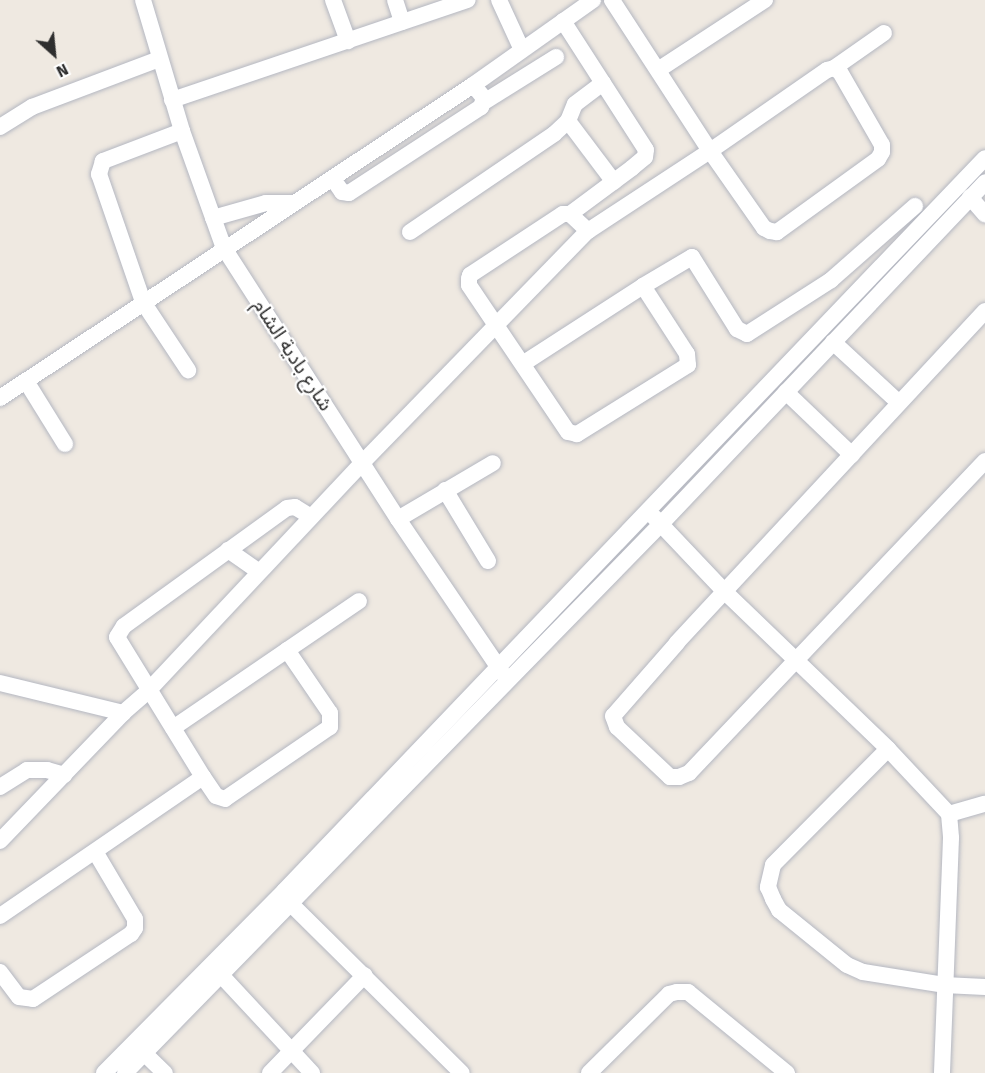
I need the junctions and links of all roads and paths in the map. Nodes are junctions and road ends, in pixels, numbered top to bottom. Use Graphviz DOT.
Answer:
graph roads {
  1 [pos="142,0"];
  2 [pos="333,0"];
  3 [pos="395,0"];
  4 [pos="468,0"];
  5 [pos="499,0"];
  6 [pos="593,0"];
  7 [pos="612,0"];
  8 [pos="765,0"];
  9 [pos="563,21"];
  10 [pos="402,22"];
  11 [pos="884,33"];
  12 [pos="348,41"];
  13 [pos="522,50"];
  14 [pos="556,57"];
  15 [pos="159,59"];
  16 [pos="834,68"];
  17 [pos="658,70"];
  18 [pos="603,82"];
  19 [pos="473,85"];
  20 [pos="172,100"];
  21 [pos="484,102"];
  22 [pos="568,122"];
  23 [pos="0,127"];
  24 [pos="182,131"];
  25 [pos="710,151"];
  26 [pos="985,158"];
  27 [pos="333,179"];
  28 [pos="614,182"];
  29 [pos="985,182"];
  30 [pos="970,198"];
  31 [pos="294,203"];
  32 [pos="915,206"];
  33 [pos="570,214"];
  34 [pos="985,214"];
  35 [pos="213,218"];
  36 [pos="588,231"];
  37 [pos="410,232"];
  38 [pos="224,248"];
  39 [pos="643,286"];
  40 [pos="143,302"];
  41 [pos="985,311"];
  42 [pos="496,325"];
  43 [pos="833,342"];
  44 [pos="524,363"];
  45 [pos="188,370"];
  46 [pos="26,381"];
  47 [pos="786,392"];
  48 [pos="0,398"];
  49 [pos="898,402"];
  50 [pos="65,444"];
  51 [pos="852,454"];
  52 [pos="985,461"];
  53 [pos="362,463"];
  54 [pos="494,463"];
  55 [pos="445,490"];
  56 [pos="649,512"];
  57 [pos="311,517"];
  58 [pos="398,519"];
  59 [pos="661,524"];
  60 [pos="228,550"];
  61 [pos="488,561"];
  62 [pos="259,572"];
  63 [pos="723,591"];
  64 [pos="359,601"];
  65 [pos="286,650"];
  66 [pos="796,659"];
  67 [pos="502,673"];
  68 [pos="0,683"];
  69 [pos="148,690"];
  70 [pos="123,713"];
  71 [pos="173,728"];
  72 [pos="888,749"];
  73 [pos="64,775"];
  74 [pos="203,777"];
  75 [pos="0,787"];
  76 [pos="388,793"];
  77 [pos="985,804"];
  78 [pos="949,814"];
  79 [pos="0,841"];
  80 [pos="96,853"];
  81 [pos="291,904"];
  82 [pos="0,916"];
  83 [pos="0,972"];
  84 [pos="221,975"];
  85 [pos="365,975"];
  86 [pos="944,985"];
  87 [pos="985,987"];
  88 [pos="290,1051"];
  89 [pos="144,1053"];
  90 [pos="595,1067"];
  91 [pos="104,1073"];
  92 [pos="124,1073"];
  93 [pos="165,1073"];
  94 [pos="270,1073"];
  95 [pos="312,1073"];
  96 [pos="462,1073"];
  97 [pos="613,1073"];
  98 [pos="787,1073"];
  99 [pos="942,1073"];
  1 -- 15 [label="street, شارع بادية الشام"];
  2 -- 12 [label="street"];
  3 -- 10 [label="street"];
  4 -- 10 [label="street"];
  5 -- 13 [label="street"];
  6 -- 9 [label="street"];
  7 -- 17 [label="street"];
  8 -- 17 [label="street"];
  9 -- 13 [label="street"];
  9 -- 18 [label="street"];
  10 -- 12 [label="street"];
  11 -- 16 [label="street"];
  12 -- 20 [label="street"];
  13 -- 19 [label="street"];
  14 -- 21 [label="street"];
  15 -- 20 [label="street, شارع بادية الشام"];
  15 -- 23 [label="street"];
  16 -- 25 [label="street"];
  16 -- 25 [label="street"];
  17 -- 25 [label="street"];
  18 -- 22 [label="street"];
  18 -- 28 [label="street"];
  19 -- 21 [label="street"];
  19 -- 27 [label="street"];
  20 -- 24 [label="street, شارع بادية الشام"];
  21 -- 27 [label="street"];
  22 -- 28 [label="street"];
  22 -- 37 [label="street"];
  24 -- 35 [label="street, شارع بادية الشام"];
  24 -- 40 [label="street"];
  25 -- 36 [label="street"];
  26 -- 56 [label="street"];
  27 -- 31 [label="street"];
  28 -- 33 [label="street"];
  29 -- 30 [label="street"];
  30 -- 34 [label="street"];
  30 -- 43 [label="street"];
  31 -- 35 [label="street"];
  31 -- 38 [label="street"];
  32 -- 39 [label="street"];
  33 -- 36 [label="street"];
  33 -- 42 [label="street"];
  35 -- 38 [label="street, شارع بادية الشام"];
  36 -- 42 [label="street"];
  38 -- 40 [label="street"];
  38 -- 53 [label="street, شارع بادية الشام"];
  39 -- 44 [label="street"];
  39 -- 44 [label="street"];
  40 -- 45 [label="street"];
  40 -- 46 [label="street"];
  41 -- 49 [label="street"];
  42 -- 44 [label="street"];
  42 -- 53 [label="street"];
  43 -- 47 [label="street"];
  43 -- 49 [label="street"];
  46 -- 48 [label="street"];
  46 -- 50 [label="street"];
  47 -- 51 [label="street"];
  47 -- 59 [label="street"];
  49 -- 51 [label="street"];
  51 -- 63 [label="street"];
  52 -- 66 [label="street"];
  53 -- 57 [label="street"];
  53 -- 58 [label="street, شارع بادية الشام"];
  54 -- 55 [label="street"];
  55 -- 58 [label="street"];
  55 -- 61 [label="street"];
  56 -- 59 [label="street"];
  56 -- 67 [label="street"];
  57 -- 60 [label="street"];
  57 -- 62 [label="street"];
  58 -- 67 [label="street, شارع بادية الشام"];
  59 -- 63 [label="street"];
  59 -- 67 [label="street"];
  60 -- 62 [label="street"];
  60 -- 69 [label="street"];
  62 -- 69 [label="street"];
  63 -- 66 [label="street"];
  63 -- 66 [label="street"];
  64 -- 65 [label="street"];
  65 -- 71 [label="street"];
  65 -- 74 [label="street"];
  66 -- 72 [label="street"];
  67 -- 76 [label="street"];
  68 -- 70 [label="street"];
  69 -- 70 [label="street"];
  69 -- 71 [label="street"];
  70 -- 73 [label="street"];
  71 -- 74 [label="street"];
  72 -- 78 [label="street"];
  72 -- 86 [label="street"];
  73 -- 75 [label="street"];
  73 -- 79 [label="street"];
  74 -- 80 [label="street"];
  76 -- 81 [label="street"];
  76 -- 91 [label="street"];
  77 -- 78 [label="street"];
  78 -- 86 [label="street"];
  80 -- 82 [label="street"];
  80 -- 83 [label="street"];
  81 -- 84 [label="street"];
  81 -- 85 [label="street"];
  84 -- 88 [label="street"];
  84 -- 89 [label="street"];
  85 -- 88 [label="street"];
  85 -- 96 [label="street"];
  86 -- 87 [label="street"];
  86 -- 99 [label="street"];
  88 -- 94 [label="street"];
  88 -- 95 [label="street"];
  89 -- 92 [label="street"];
  89 -- 93 [label="street"];
  90 -- 97 [label="street"];
  90 -- 98 [label="street"];
}
